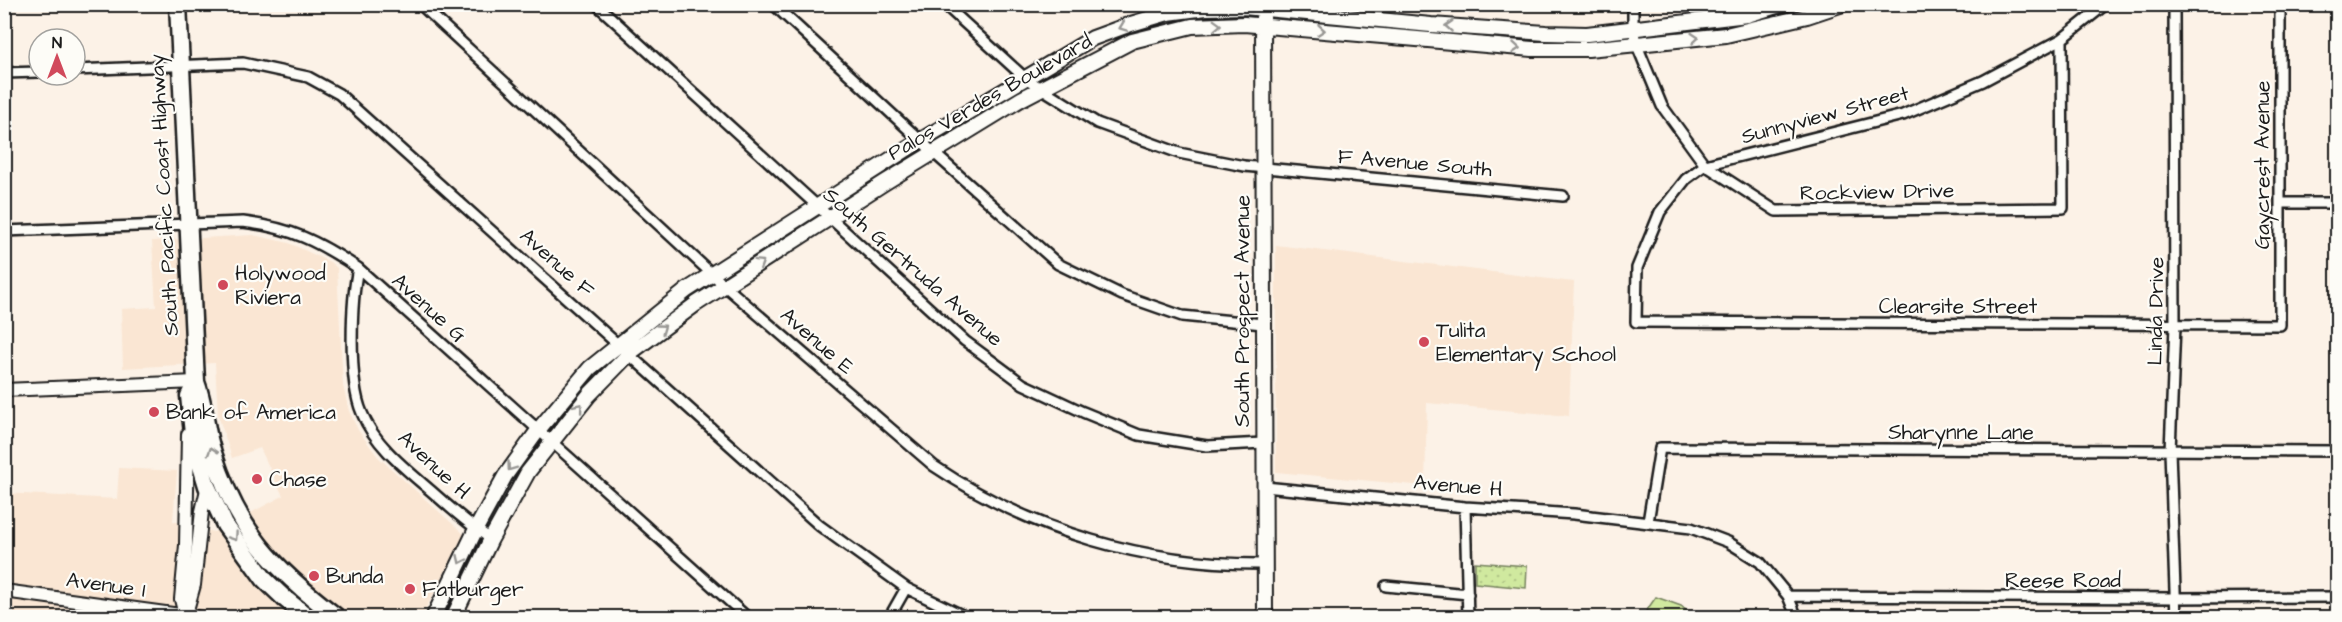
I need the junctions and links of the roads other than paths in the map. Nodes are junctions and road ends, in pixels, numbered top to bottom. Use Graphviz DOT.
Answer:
graph roads {
  1 [pos="178,4"];
  2 [pos="420,4"];
  3 [pos="596,4"];
  4 [pos="773,4"];
  5 [pos="944,4"];
  6 [pos="1633,4"];
  7 [pos="1783,4"];
  8 [pos="1843,4"];
  9 [pos="2106,4"];
  10 [pos="2174,4"];
  11 [pos="2280,4"];
  12 [pos="1263,6"];
  13 [pos="1811,9"];
  14 [pos="1747,10"];
  15 [pos="1263,25"];
  16 [pos="1633,28"];
  17 [pos="2061,39"];
  18 [pos="1636,43"];
  19 [pos="180,66"];
  20 [pos="87,70"];
  21 [pos="27,72"];
  22 [pos="4,73"];
  23 [pos="1025,78"];
  24 [pos="1041,88"];
  25 [pos="921,140"];
  26 [pos="934,153"];
  27 [pos="1705,165"];
  28 [pos="1264,167"];
  29 [pos="1563,196"];
  30 [pos="2280,203"];
  31 [pos="2337,203"];
  32 [pos="816,206"];
  33 [pos="830,219"];
  34 [pos="188,224"];
  35 [pos="4,231"];
  36 [pos="358,268"];
  37 [pos="712,275"];
  38 [pos="725,286"];
  39 [pos="1263,324"];
  40 [pos="2175,325"];
  41 [pos="2280,325"];
  42 [pos="619,343"];
  43 [pos="630,353"];
  44 [pos="196,382"];
  45 [pos="4,390"];
  46 [pos="190,424"];
  47 [pos="539,429"];
  48 [pos="551,442"];
  49 [pos="1263,444"];
  50 [pos="2170,451"];
  51 [pos="2337,451"];
  52 [pos="220,474"];
  53 [pos="207,486"];
  54 [pos="1265,487"];
  55 [pos="1465,507"];
  56 [pos="1648,522"];
  57 [pos="476,529"];
  58 [pos="491,539"];
  59 [pos="1264,564"];
  60 [pos="1386,586"];
  61 [pos="906,588"];
  62 [pos="4,591"];
  63 [pos="1468,594"];
  64 [pos="1788,596"];
  65 [pos="2337,597"];
  66 [pos="2176,598"];
  67 [pos="300,615"];
  68 [pos="185,616"];
  69 [pos="202,618"];
  70 [pos="326,618"];
  71 [pos="338,618"];
  72 [pos="433,618"];
  73 [pos="453,618"];
  74 [pos="748,618"];
  75 [pos="889,618"];
  76 [pos="968,618"];
  77 [pos="1265,618"];
  78 [pos="1468,618"];
  79 [pos="1797,618"];
  80 [pos="2176,618"];
  1 -- 19 [label="highway, South Pacific Coast Highway"];
  2 -- 37 [label="street, Avenue E"];
  3 -- 32 [label="street, South Gertruda Avenue"];
  4 -- 25 [label="street"];
  5 -- 23 [label="street, F Avenue South"];
  6 -- 16 [label="street"];
  7 -- 14 [label="main road, Palos Verdes Boulevard"];
  8 -- 13 [label="main road, Palos Verdes Boulevard"];
  9 -- 17 [label="street, Sunnyview Street"];
  10 -- 40 [label="street, Linda Drive"];
  11 -- 30 [label="street, Gaycrest Avenue"];
  12 -- 15 [label="main road, South Prospect Avenue"];
  16 -- 12 [label="main road, Palos Verdes Boulevard, one-way"];
  12 -- 23 [label="main road, Palos Verdes Boulevard, one-way"];
  18 -- 13 [label="main road, Palos Verdes Boulevard, one-way"];
  14 -- 16 [label="main road, Palos Verdes Boulevard"];
  15 -- 18 [label="main road, Palos Verdes Boulevard, one-way"];
  24 -- 15 [label="main road, Palos Verdes Boulevard, one-way"];
  15 -- 28 [label="main road, South Prospect Avenue"];
  16 -- 18 [label="street"];
  17 -- 27 [label="street, Sunnyview Street"];
  17 -- 27 [label="street, Rockview Drive"];
  18 -- 27 [label="street"];
  19 -- 20 [label="street, Avenue F"];
  19 -- 34 [label="highway, South Pacific Coast Highway"];
  19 -- 42 [label="street, Avenue F"];
  21 -- 22 [label="street"];
  23 -- 24 [label="street, F Avenue South"];
  23 -- 25 [label="main road, Palos Verdes Boulevard"];
  24 -- 26 [label="main road, Palos Verdes Boulevard"];
  24 -- 28 [label="street, F Avenue South"];
  25 -- 26 [label="street"];
  25 -- 32 [label="main road, Palos Verdes Boulevard"];
  26 -- 33 [label="main road, Palos Verdes Boulevard"];
  26 -- 39 [label="street"];
  27 -- 40 [label="street, Clearsite Street"];
  28 -- 29 [label="street, F Avenue South"];
  28 -- 39 [label="main road, South Prospect Avenue"];
  30 -- 31 [label="street"];
  30 -- 41 [label="street, Gaycrest Avenue"];
  32 -- 33 [label="street, South Gertruda Avenue"];
  32 -- 37 [label="main road, Palos Verdes Boulevard"];
  38 -- 33 [label="main road, Palos Verdes Boulevard, one-way"];
  33 -- 49 [label="street, South Gertruda Avenue"];
  34 -- 35 [label="street, Avenue G"];
  34 -- 36 [label="street, Avenue G"];
  34 -- 44 [label="highway, South Pacific Coast Highway"];
  36 -- 47 [label="street, Avenue G"];
  36 -- 57 [label="street, Avenue H"];
  37 -- 38 [label="street, Avenue E"];
  37 -- 42 [label="main road, Palos Verdes Boulevard"];
  43 -- 38 [label="main road, Palos Verdes Boulevard, one-way"];
  38 -- 59 [label="street, Avenue E"];
  39 -- 49 [label="main road, South Prospect Avenue"];
  40 -- 41 [label="street, Clearsite Street"];
  40 -- 50 [label="street, Linda Drive"];
  42 -- 43 [label="street, Avenue F"];
  42 -- 47 [label="main road, Palos Verdes Boulevard"];
  48 -- 43 [label="main road, Palos Verdes Boulevard, one-way"];
  43 -- 61 [label="street, Avenue F"];
  44 -- 45 [label="street"];
  44 -- 46 [label="highway, South Pacific Coast Highway"];
  52 -- 44 [label="highway, South Pacific Coast Highway, one-way"];
  46 -- 53 [label="highway, South Pacific Coast Highway"];
  46 -- 68 [label="street"];
  47 -- 48 [label="street, Avenue G"];
  47 -- 57 [label="main road, Palos Verdes Boulevard, one-way"];
  48 -- 58 [label="main road, Palos Verdes Boulevard"];
  48 -- 74 [label="street, Avenue G"];
  49 -- 54 [label="main road, South Prospect Avenue"];
  50 -- 51 [label="street, Sharynne Lane"];
  50 -- 56 [label="street, Sharynne Lane"];
  50 -- 66 [label="street, Linda Drive"];
  52 -- 53 [label="street"];
  52 -- 71 [label="highway, South Pacific Coast Highway"];
  53 -- 67 [label="highway, South Pacific Coast Highway, one-way"];
  53 -- 68 [label="street"];
  54 -- 55 [label="street, Avenue H"];
  54 -- 59 [label="main road, South Prospect Avenue"];
  55 -- 56 [label="street, Avenue H"];
  55 -- 63 [label="street"];
  56 -- 64 [label="street, Avenue H"];
  57 -- 58 [label="street, Avenue H"];
  57 -- 72 [label="main road, Palos Verdes Boulevard, one-way"];
  58 -- 73 [label="main road, Palos Verdes Boulevard"];
  59 -- 77 [label="main road, South Prospect Avenue"];
  60 -- 63 [label="street"];
  61 -- 75 [label="street"];
  61 -- 76 [label="street, Avenue F"];
  62 -- 68 [label="street, Avenue I"];
  63 -- 78 [label="street"];
  64 -- 66 [label="street, Reese Road"];
  64 -- 79 [label="street, Avenue H"];
  65 -- 66 [label="street, Reese Road"];
  66 -- 80 [label="street, Linda Drive"];
  67 -- 70 [label="highway"];
  68 -- 69 [label="street, Avenue I"];
}
